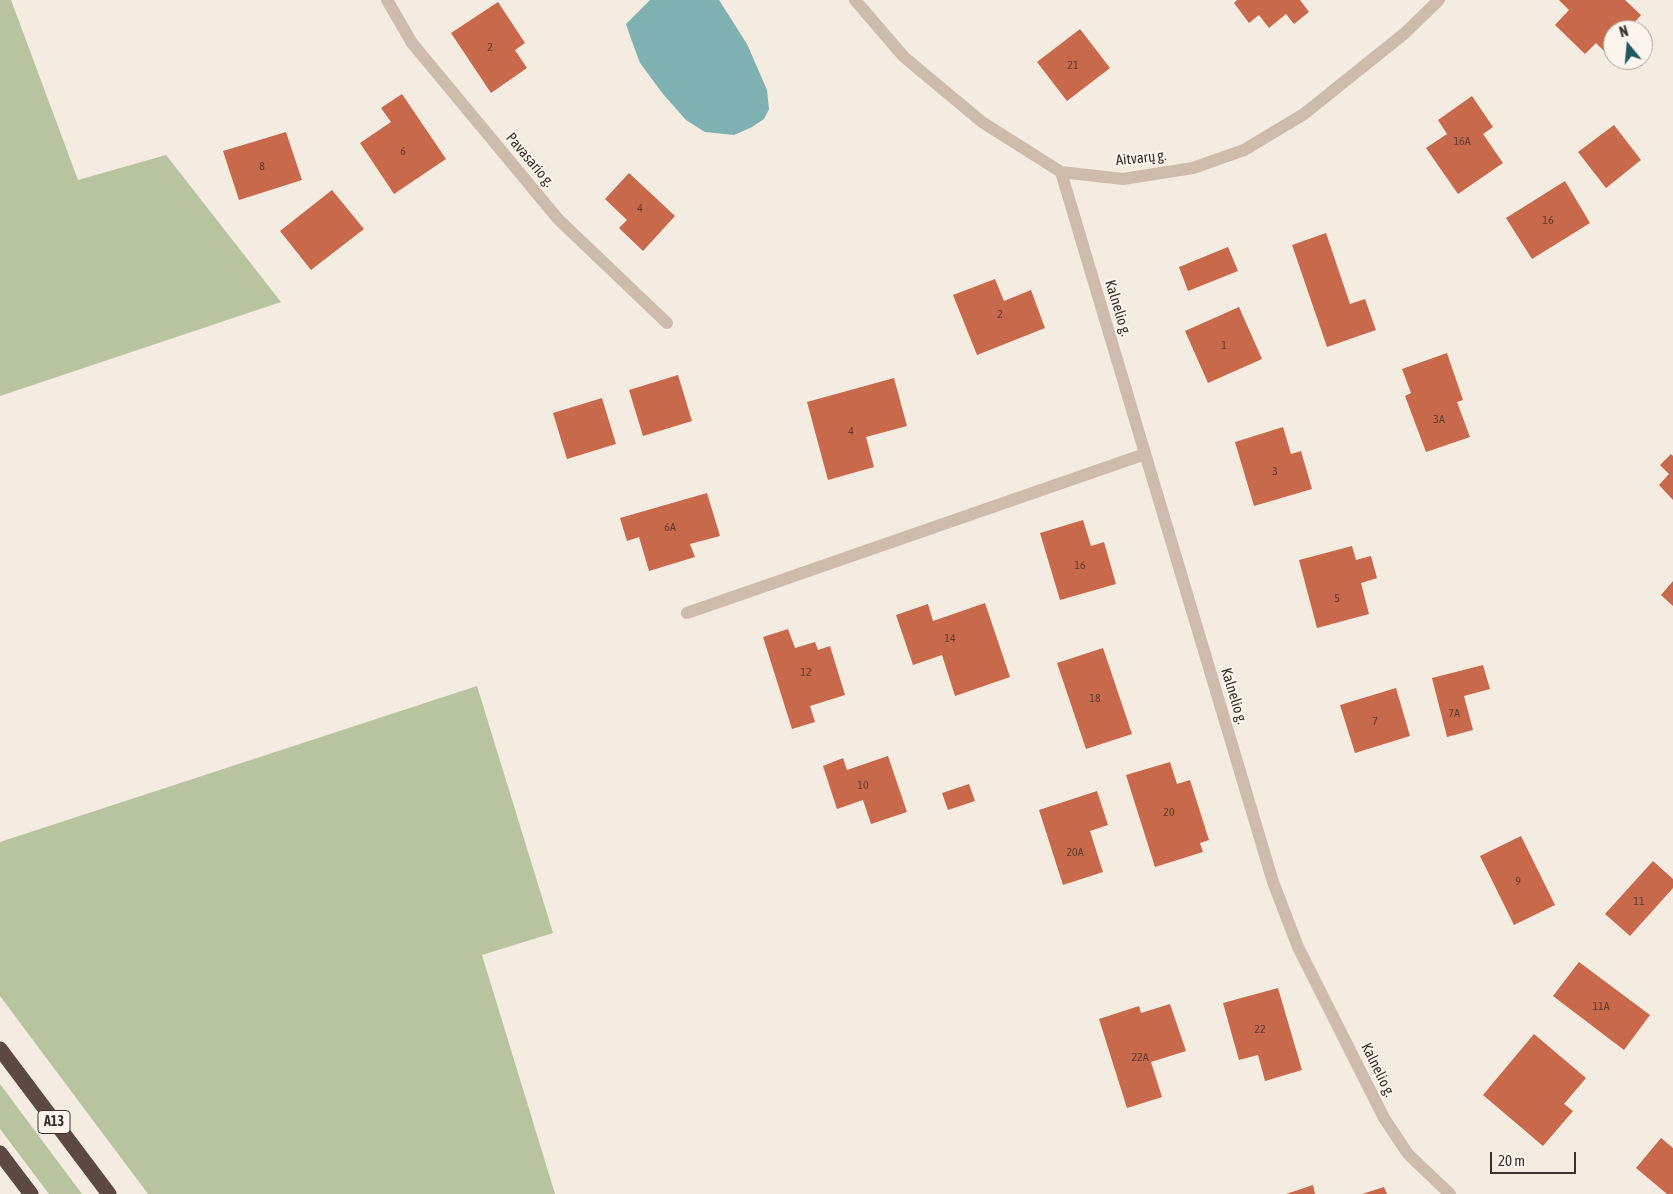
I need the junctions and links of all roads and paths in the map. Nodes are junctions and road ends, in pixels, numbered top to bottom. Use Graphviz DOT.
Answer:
graph roads {
  1 [pos="387,0"];
  2 [pos="855,0"];
  3 [pos="1439,0"];
  4 [pos="1061,172"];
  5 [pos="667,323"];
  6 [pos="1145,454"];
  7 [pos="687,613"];
  8 [pos="0,1049"];
  9 [pos="0,1153"];
  10 [pos="31,1194"];
  11 [pos="109,1194"];
  12 [pos="1450,1194"];
  1 -- 5 [label="street, Pavasario g."];
  2 -- 4 [label="street, Aitvarų g."];
  3 -- 4 [label="street, Aitvarų g."];
  4 -- 6 [label="street, Kalnelio g."];
  6 -- 7 [label="street"];
  6 -- 12 [label="street, Kalnelio g."];
  8 -- 11 [label="highway, A13"];
  9 -- 10 [label="highway"];
}
